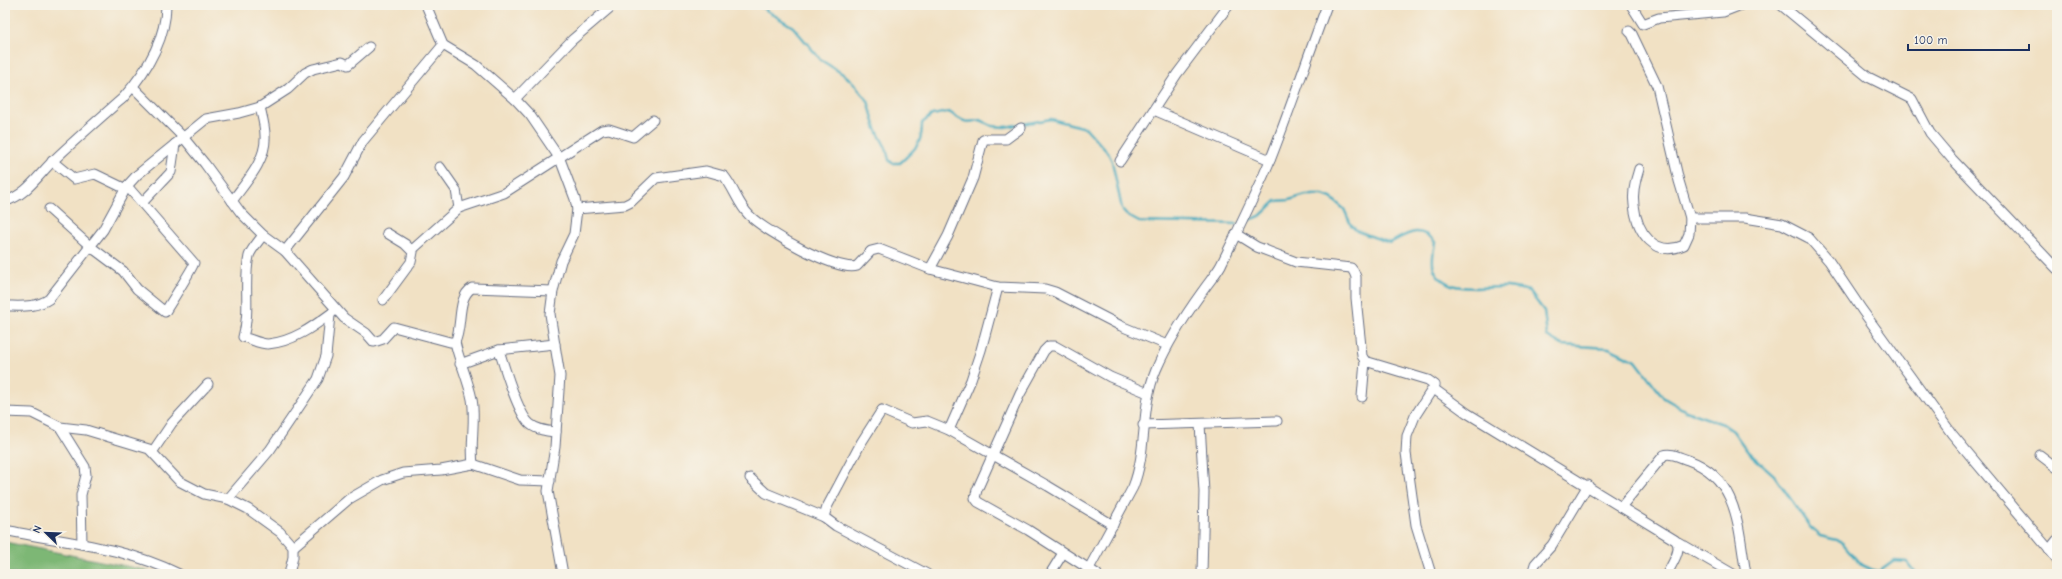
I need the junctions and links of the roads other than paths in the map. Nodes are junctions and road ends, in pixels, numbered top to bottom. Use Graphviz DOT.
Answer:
graph roads {
  1 [pos="166,5"];
  2 [pos="426,5"];
  3 [pos="613,5"];
  4 [pos="1229,5"];
  5 [pos="1327,5"];
  6 [pos="1632,5"];
  7 [pos="1741,5"];
  8 [pos="1781,5"];
  9 [pos="1629,31"];
  10 [pos="443,45"];
  11 [pos="369,47"];
  12 [pos="133,87"];
  13 [pos="515,99"];
  14 [pos="260,107"];
  15 [pos="1154,110"];
  16 [pos="652,120"];
  17 [pos="1021,128"];
  18 [pos="183,138"];
  19 [pos="175,144"];
  20 [pos="560,159"];
  21 [pos="1270,160"];
  22 [pos="52,161"];
  23 [pos="1120,161"];
  24 [pos="440,167"];
  25 [pos="1639,169"];
  26 [pos="126,187"];
  27 [pos="5,201"];
  28 [pos="232,201"];
  29 [pos="143,202"];
  30 [pos="459,208"];
  31 [pos="49,209"];
  32 [pos="577,209"];
  33 [pos="1690,218"];
  34 [pos="1236,232"];
  35 [pos="387,233"];
  36 [pos="263,235"];
  37 [pos="91,247"];
  38 [pos="412,250"];
  39 [pos="285,251"];
  40 [pos="2057,268"];
  41 [pos="930,269"];
  42 [pos="998,288"];
  43 [pos="553,291"];
  44 [pos="383,300"];
  45 [pos="5,306"];
  46 [pos="333,313"];
  47 [pos="455,342"];
  48 [pos="555,344"];
  49 [pos="1168,345"];
  50 [pos="499,350"];
  51 [pos="1365,362"];
  52 [pos="460,364"];
  53 [pos="208,384"];
  54 [pos="1434,389"];
  55 [pos="1148,394"];
  56 [pos="1362,397"];
  57 [pos="5,412"];
  58 [pos="1277,421"];
  59 [pos="1200,424"];
  60 [pos="1143,425"];
  61 [pos="60,427"];
  62 [pos="949,430"];
  63 [pos="556,432"];
  64 [pos="153,451"];
  65 [pos="994,455"];
  66 [pos="2040,455"];
  67 [pos="473,464"];
  68 [pos="2057,468"];
  69 [pos="750,478"];
  70 [pos="550,481"];
  71 [pos="1588,485"];
  72 [pos="228,500"];
  73 [pos="1620,507"];
  74 [pos="824,518"];
  75 [pos="1113,525"];
  76 [pos="5,530"];
  77 [pos="2057,540"];
  78 [pos="1678,542"];
  79 [pos="82,544"];
  80 [pos="292,547"];
  81 [pos="2049,550"];
  82 [pos="1063,553"];
  83 [pos="2057,559"];
  84 [pos="1088,571"];
  85 [pos="179,574"];
  86 [pos="289,574"];
  87 [pos="562,574"];
  88 [pos="927,574"];
  89 [pos="1050,574"];
  90 [pos="1097,574"];
  91 [pos="1202,574"];
  92 [pos="1432,574"];
  93 [pos="1532,574"];
  94 [pos="1667,574"];
  95 [pos="1733,574"];
  96 [pos="1746,574"];
  1 -- 12 [label="street"];
  2 -- 10 [label="street"];
  3 -- 13 [label="street"];
  4 -- 15 [label="street"];
  5 -- 21 [label="street"];
  6 -- 7 [label="street"];
  8 -- 40 [label="street"];
  9 -- 33 [label="street"];
  10 -- 13 [label="street"];
  10 -- 39 [label="street"];
  11 -- 14 [label="street"];
  12 -- 18 [label="street"];
  12 -- 22 [label="street"];
  13 -- 20 [label="street"];
  14 -- 18 [label="street"];
  14 -- 28 [label="street"];
  15 -- 21 [label="street"];
  15 -- 23 [label="street"];
  16 -- 20 [label="street"];
  17 -- 41 [label="street"];
  18 -- 19 [label="street"];
  18 -- 28 [label="street"];
  19 -- 26 [label="street"];
  19 -- 29 [label="street"];
  20 -- 30 [label="street"];
  20 -- 32 [label="street"];
  21 -- 34 [label="street"];
  22 -- 26 [label="street"];
  22 -- 27 [label="street"];
  24 -- 30 [label="street"];
  25 -- 33 [label="street"];
  26 -- 29 [label="street"];
  26 -- 37 [label="street"];
  28 -- 36 [label="street"];
  29 -- 37 [label="street"];
  30 -- 38 [label="street"];
  31 -- 37 [label="street"];
  32 -- 41 [label="street"];
  32 -- 43 [label="street"];
  33 -- 81 [label="street"];
  34 -- 49 [label="street"];
  34 -- 51 [label="street"];
  35 -- 38 [label="street"];
  36 -- 39 [label="street"];
  36 -- 46 [label="street"];
  37 -- 45 [label="street"];
  38 -- 44 [label="street"];
  39 -- 46 [label="street"];
  41 -- 42 [label="street"];
  42 -- 49 [label="street"];
  42 -- 62 [label="street"];
  43 -- 47 [label="street"];
  43 -- 48 [label="street"];
  46 -- 47 [label="street"];
  46 -- 72 [label="street"];
  47 -- 52 [label="street"];
  48 -- 50 [label="street"];
  48 -- 63 [label="street"];
  49 -- 55 [label="street"];
  50 -- 52 [label="street"];
  50 -- 63 [label="street"];
  51 -- 54 [label="street"];
  51 -- 56 [label="street"];
  52 -- 67 [label="street"];
  53 -- 64 [label="street"];
  54 -- 71 [label="street"];
  54 -- 92 [label="street"];
  55 -- 60 [label="street"];
  55 -- 65 [label="street"];
  57 -- 61 [label="street"];
  58 -- 59 [label="street"];
  59 -- 60 [label="street"];
  59 -- 91 [label="street"];
  60 -- 75 [label="street"];
  61 -- 64 [label="street"];
  61 -- 79 [label="street"];
  62 -- 65 [label="street"];
  62 -- 74 [label="street"];
  63 -- 70 [label="street"];
  64 -- 72 [label="street"];
  65 -- 75 [label="street"];
  65 -- 82 [label="street"];
  66 -- 68 [label="street"];
  67 -- 70 [label="street"];
  67 -- 80 [label="street"];
  69 -- 74 [label="street"];
  70 -- 87 [label="street"];
  71 -- 73 [label="street"];
  71 -- 93 [label="street"];
  72 -- 80 [label="street"];
  73 -- 78 [label="street"];
  73 -- 96 [label="street"];
  74 -- 88 [label="street"];
  75 -- 84 [label="street"];
  76 -- 79 [label="street"];
  77 -- 81 [label="street"];
  78 -- 94 [label="street"];
  78 -- 95 [label="street"];
  79 -- 85 [label="street"];
  80 -- 86 [label="street"];
  81 -- 83 [label="street"];
  82 -- 84 [label="street"];
  82 -- 89 [label="street"];
  84 -- 90 [label="street"];
}
